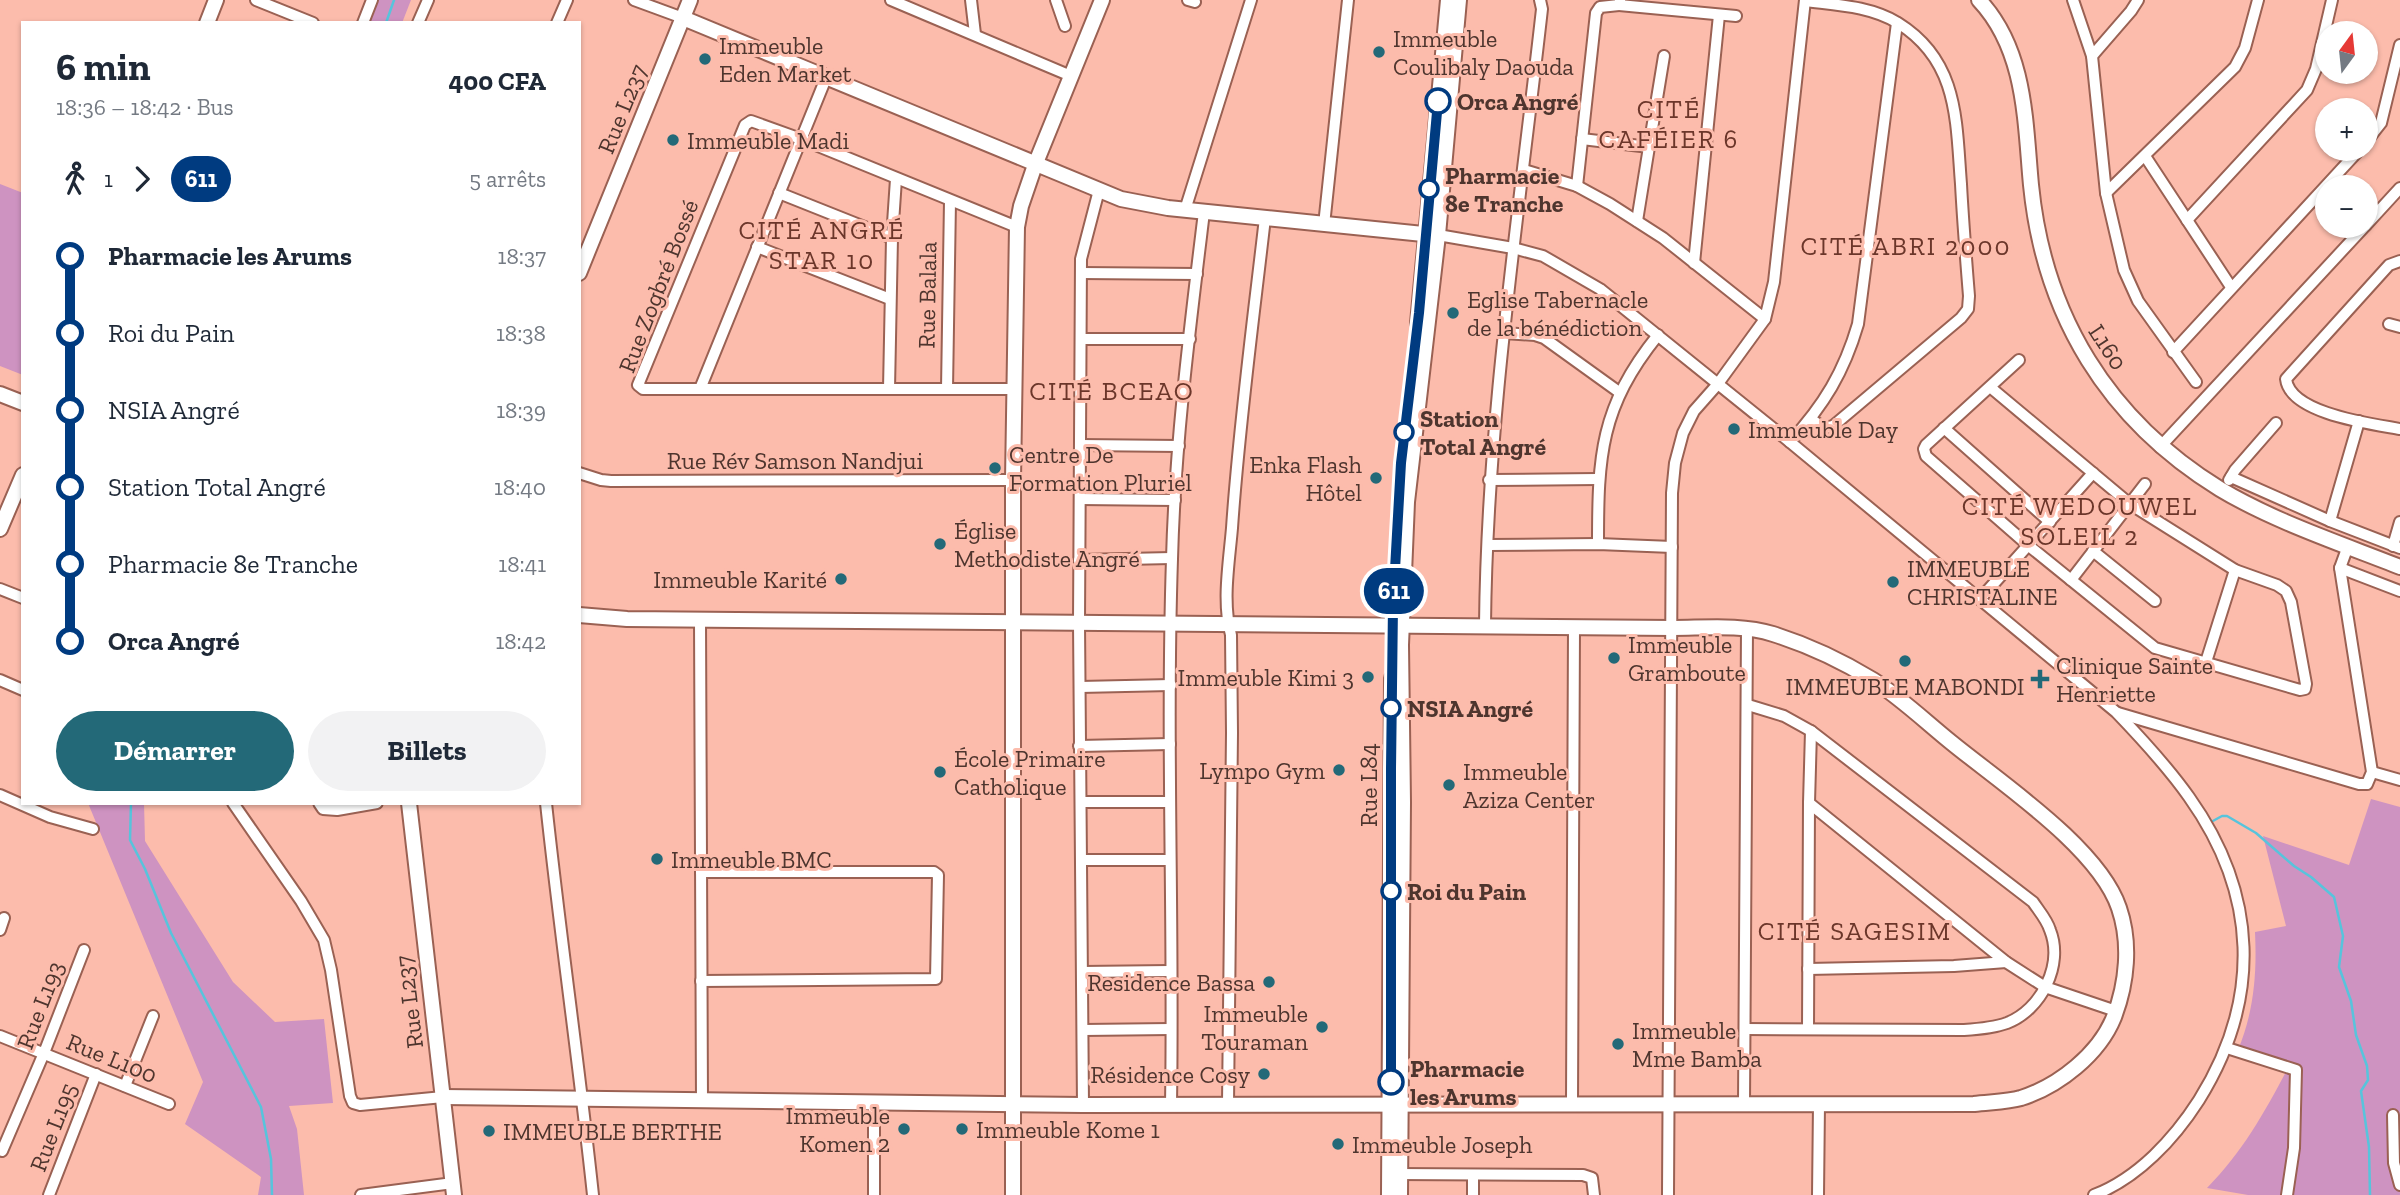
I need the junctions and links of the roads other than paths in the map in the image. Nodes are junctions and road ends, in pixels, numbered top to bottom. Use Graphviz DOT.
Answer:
graph roads {
  1 [pos="216,0"];
  2 [pos="256,0"];
  3 [pos="372,0"];
  4 [pos="428,0"];
  5 [pos="567,0"];
  6 [pos="634,0"];
  7 [pos="690,0"];
  8 [pos="891,0"];
  9 [pos="971,0"];
  10 [pos="1056,0"];
  11 [pos="1102,0"];
  12 [pos="1251,0"];
  13 [pos="1348,0"];
  14 [pos="1448,0"];
  15 [pos="1459,0"];
  16 [pos="1539,0"];
  17 [pos="1805,0"];
  18 [pos="1979,0"];
  19 [pos="2073,0"];
  20 [pos="2137,0"];
  21 [pos="2258,0"];
  22 [pos="2332,0"];
  23 [pos="1619,2"];
  24 [pos="1719,15"];
  25 [pos="1736,16"];
  26 [pos="683,18"];
  27 [pos="208,21"];
  28 [pos="308,21"];
  29 [pos="364,21"];
  30 [pos="419,21"];
  31 [pos="558,21"];
  32 [pos="1897,23"];
  33 [pos="1065,26"];
  34 [pos="975,34"];
  35 [pos="2400,45"];
  36 [pos="1664,56"];
  37 [pos="2092,56"];
  38 [pos="1071,76"];
  39 [pos="826,78"];
  40 [pos="2378,127"];
  41 [pos="801,139"];
  42 [pos="1582,139"];
  43 [pos="1649,147"];
  44 [pos="2145,156"];
  45 [pos="2349,161"];
  46 [pos="1035,165"];
  47 [pos="1524,170"];
  48 [pos="896,178"];
  49 [pos="1577,186"];
  50 [pos="2400,188"];
  51 [pos="1099,190"];
  52 [pos="779,193"];
  53 [pos="2106,193"];
  54 [pos="950,201"];
  55 [pos="1185,210"];
  56 [pos="1203,212"];
  57 [pos="2378,212"];
  58 [pos="1265,218"];
  59 [pos="2187,220"];
  60 [pos="1637,221"];
  61 [pos="1324,225"];
  62 [pos="1017,227"];
  63 [pos="1432,235"];
  64 [pos="891,238"];
  65 [pos="2354,238"];
  66 [pos="757,247"];
  67 [pos="1513,248"];
  68 [pos="2400,261"];
  69 [pos="1694,263"];
  70 [pos="581,268"];
  71 [pos="1081,273"];
  72 [pos="1197,274"];
  73 [pos="2231,287"];
  74 [pos="890,299"];
  75 [pos="1765,319"];
  76 [pos="1504,334"];
  77 [pos="1658,335"];
  78 [pos="1190,339"];
  79 [pos="1081,340"];
  80 [pos="2173,352"];
  81 [pos="2019,360"];
  82 [pos="2196,382"];
  83 [pos="1717,384"];
  84 [pos="1990,387"];
  85 [pos="700,389"];
  86 [pos="889,389"];
  87 [pos="947,389"];
  88 [pos="1013,389"];
  89 [pos="1619,392"];
  90 [pos="0,394"];
  91 [pos="21,402"];
  92 [pos="1811,419"];
  93 [pos="2359,421"];
  94 [pos="2276,424"];
  95 [pos="1944,428"];
  96 [pos="2400,429"];
  97 [pos="1790,442"];
  98 [pos="1080,444"];
  99 [pos="1179,446"];
  100 [pos="2160,447"];
  101 [pos="2093,473"];
  102 [pos="581,474"];
  103 [pos="2231,477"];
  104 [pos="1598,479"];
  105 [pos="1013,480"];
  106 [pos="1489,480"];
  107 [pos="2146,484"];
  108 [pos="21,485"];
  109 [pos="2222,490"];
  110 [pos="1080,499"];
  111 [pos="1175,500"];
  112 [pos="2130,504"];
  113 [pos="17,505"];
  114 [pos="2330,521"];
  115 [pos="2050,522"];
  116 [pos="2400,522"];
  117 [pos="0,529"];
  118 [pos="1598,544"];
  119 [pos="1489,545"];
  120 [pos="2029,546"];
  121 [pos="2348,546"];
  122 [pos="1672,547"];
  123 [pos="2397,547"];
  124 [pos="2093,551"];
  125 [pos="1172,558"];
  126 [pos="1079,559"];
  127 [pos="2400,567"];
  128 [pos="2340,568"];
  129 [pos="2235,569"];
  130 [pos="2071,580"];
  131 [pos="0,589"];
  132 [pos="2400,591"];
  133 [pos="21,597"];
  134 [pos="1980,599"];
  135 [pos="2155,601"];
  136 [pos="581,615"];
  137 [pos="700,620"];
  138 [pos="1013,622"];
  139 [pos="1227,622"];
  140 [pos="1079,623"];
  141 [pos="1171,623"];
  142 [pos="1397,625"];
  143 [pos="1485,625"];
  144 [pos="1574,627"];
  145 [pos="1673,628"];
  146 [pos="1747,629"];
  147 [pos="2206,662"];
  148 [pos="0,680"];
  149 [pos="1171,685"];
  150 [pos="1080,687"];
  151 [pos="21,689"];
  152 [pos="1748,705"];
  153 [pos="2116,712"];
  154 [pos="1811,731"];
  155 [pos="1170,744"];
  156 [pos="1079,746"];
  157 [pos="2372,772"];
  158 [pos="2400,780"];
  159 [pos="0,795"];
  160 [pos="1081,802"];
  161 [pos="1169,802"];
  162 [pos="1808,803"];
  163 [pos="21,804"];
  164 [pos="23,805"];
  165 [pos="234,805"];
  166 [pos="320,805"];
  167 [pos="366,805"];
  168 [pos="409,805"];
  169 [pos="546,805"];
  170 [pos="93,829"];
  171 [pos="1081,860"];
  172 [pos="1170,860"];
  173 [pos="701,872"];
  174 [pos="4,918"];
  175 [pos="0,930"];
  176 [pos="84,950"];
  177 [pos="2006,962"];
  178 [pos="1808,969"];
  179 [pos="1170,971"];
  180 [pos="1082,972"];
  181 [pos="701,981"];
  182 [pos="2045,987"];
  183 [pos="2116,1011"];
  184 [pos="153,1016"];
  185 [pos="1171,1029"];
  186 [pos="1745,1029"];
  187 [pos="1808,1029"];
  188 [pos="1083,1030"];
  189 [pos="0,1036"];
  190 [pos="2227,1048"];
  191 [pos="44,1054"];
  192 [pos="96,1074"];
  193 [pos="125,1086"];
  194 [pos="443,1097"];
  195 [pos="583,1099"];
  196 [pos="702,1101"];
  197 [pos="874,1102"];
  198 [pos="1396,1103"];
  199 [pos="1572,1103"];
  200 [pos="169,1104"];
  201 [pos="1013,1104"];
  202 [pos="1171,1104"];
  203 [pos="1228,1104"];
  204 [pos="1668,1104"];
  205 [pos="1744,1104"];
  206 [pos="1819,1104"];
  207 [pos="1083,1105"];
  208 [pos="2393,1115"];
  209 [pos="2,1151"];
  210 [pos="1395,1174"];
  211 [pos="1473,1175"];
  212 [pos="2400,1185"];
  213 [pos="453,1189"];
  214 [pos="49,1195"];
  215 [pos="360,1195"];
  216 [pos="593,1195"];
  217 [pos="874,1195"];
  218 [pos="1013,1195"];
  219 [pos="1390,1195"];
  220 [pos="1400,1195"];
  221 [pos="1473,1195"];
  222 [pos="1594,1195"];
  223 [pos="1668,1195"];
  224 [pos="1818,1195"];
  225 [pos="2094,1195"];
  226 [pos="2287,1195"];
  1 -- 27 [label="street"];
  2 -- 28 [label="street"];
  3 -- 29 [label="street"];
  4 -- 30 [label="street"];
  5 -- 31 [label="street"];
  6 -- 26 [label="street"];
  7 -- 26 [label="street, Rue L237"];
  8 -- 34 [label="street"];
  9 -- 34 [label="street"];
  10 -- 33 [label="street"];
  11 -- 38 [label="street"];
  12 -- 55 [label="street"];
  13 -- 61 [label="street"];
  14 -- 63 [label="street, Rue L84"];
  15 -- 63 [label="street, Rue L84"];
  16 -- 47 [label="street"];
  17 -- 32 [label="street"];
  17 -- 75 [label="street"];
  18 -- 100 [label="street, L160"];
  19 -- 37 [label="street"];
  20 -- 37 [label="street"];
  21 -- 44 [label="street"];
  22 -- 59 [label="street"];
  23 -- 24 [label="street"];
  23 -- 42 [label="street"];
  24 -- 25 [label="street"];
  24 -- 69 [label="street"];
  26 -- 39 [label="street"];
  26 -- 70 [label="street, Rue L237"];
  32 -- 92 [label="street"];
  32 -- 92 [label="street"];
  34 -- 38 [label="street"];
  35 -- 40 [label="street"];
  36 -- 43 [label="street"];
  37 -- 53 [label="street"];
  38 -- 46 [label="street"];
  39 -- 41 [label="street"];
  39 -- 46 [label="street"];
  41 -- 48 [label="street, Rue Zogbré Bossé"];
  41 -- 52 [label="street"];
  41 -- 85 [label="street, Rue Zogbré Bossé"];
  42 -- 43 [label="street"];
  42 -- 49 [label="street"];
  43 -- 60 [label="street"];
  44 -- 53 [label="street"];
  44 -- 59 [label="street"];
  45 -- 73 [label="street"];
  46 -- 51 [label="street"];
  46 -- 62 [label="street"];
  47 -- 49 [label="street"];
  47 -- 67 [label="street"];
  48 -- 54 [label="street, Rue Zogbré Bossé"];
  48 -- 64 [label="street"];
  49 -- 60 [label="street"];
  50 -- 57 [label="street"];
  51 -- 55 [label="street"];
  51 -- 71 [label="street"];
  52 -- 64 [label="street"];
  52 -- 66 [label="street"];
  53 -- 80 [label="street"];
  54 -- 62 [label="street, Rue Zogbré Bossé"];
  54 -- 87 [label="street, Rue Balala"];
  55 -- 56 [label="street"];
  56 -- 58 [label="street"];
  56 -- 72 [label="street"];
  58 -- 61 [label="street"];
  58 -- 139 [label="street"];
  59 -- 73 [label="street"];
  60 -- 69 [label="street"];
  61 -- 63 [label="street"];
  62 -- 88 [label="street"];
  63 -- 67 [label="street"];
  63 -- 142 [label="street, Rue L84"];
  64 -- 74 [label="street"];
  65 -- 100 [label="street"];
  66 -- 74 [label="street"];
  66 -- 85 [label="street"];
  67 -- 76 [label="street"];
  67 -- 77 [label="street"];
  68 -- 93 [label="street"];
  69 -- 75 [label="street"];
  71 -- 72 [label="street"];
  71 -- 79 [label="street"];
  72 -- 78 [label="street"];
  73 -- 80 [label="street"];
  74 -- 86 [label="street"];
  75 -- 83 [label="street"];
  76 -- 89 [label="street"];
  76 -- 106 [label="street"];
  77 -- 83 [label="street"];
  77 -- 89 [label="street"];
  78 -- 79 [label="street"];
  78 -- 99 [label="street"];
  79 -- 98 [label="street"];
  80 -- 82 [label="street"];
  81 -- 84 [label="street"];
  83 -- 97 [label="street"];
  83 -- 122 [label="street"];
  84 -- 95 [label="street"];
  84 -- 101 [label="street"];
  85 -- 86 [label="street, Rue Zogbré Bossé"];
  86 -- 87 [label="street, Rue Zogbré Bossé"];
  87 -- 88 [label="street, Rue Zogbré Bossé"];
  88 -- 105 [label="street"];
  89 -- 104 [label="street"];
  90 -- 91 [label="street"];
  92 -- 97 [label="street"];
  93 -- 96 [label="street"];
  93 -- 114 [label="street"];
  94 -- 103 [label="street"];
  95 -- 115 [label="street"];
  95 -- 120 [label="street"];
  97 -- 134 [label="street"];
  98 -- 99 [label="street"];
  98 -- 110 [label="street"];
  99 -- 111 [label="street"];
  100 -- 109 [label="street, L160"];
  101 -- 112 [label="street"];
  101 -- 115 [label="street"];
  102 -- 105 [label="street, Rue Rév Samson Nandjui"];
  103 -- 109 [label="street"];
  103 -- 114 [label="street"];
  104 -- 106 [label="street"];
  104 -- 118 [label="street"];
  105 -- 138 [label="street"];
  106 -- 119 [label="street"];
  107 -- 112 [label="street"];
  108 -- 113 [label="street"];
  109 -- 121 [label="street, L160"];
  110 -- 111 [label="street"];
  110 -- 126 [label="street"];
  111 -- 125 [label="street"];
  112 -- 124 [label="street"];
  112 -- 129 [label="street"];
  113 -- 117 [label="street"];
  114 -- 123 [label="street"];
  115 -- 120 [label="street"];
  116 -- 123 [label="street"];
  118 -- 119 [label="street"];
  118 -- 122 [label="street"];
  119 -- 143 [label="street"];
  120 -- 130 [label="street"];
  120 -- 134 [label="street"];
  121 -- 127 [label="street, L160"];
  121 -- 128 [label="street"];
  122 -- 145 [label="street"];
  124 -- 130 [label="street"];
  124 -- 135 [label="street"];
  125 -- 126 [label="street"];
  125 -- 141 [label="street"];
  126 -- 140 [label="street"];
  128 -- 132 [label="street"];
  128 -- 157 [label="street"];
  129 -- 147 [label="street"];
  129 -- 147 [label="street"];
  130 -- 147 [label="street"];
  131 -- 133 [label="street"];
  134 -- 153 [label="street"];
  136 -- 137 [label="street"];
  137 -- 138 [label="street"];
  137 -- 173 [label="street"];
  138 -- 140 [label="street"];
  138 -- 201 [label="street"];
  139 -- 141 [label="street"];
  139 -- 142 [label="street"];
  139 -- 203 [label="street"];
  140 -- 141 [label="street"];
  140 -- 150 [label="street"];
  141 -- 149 [label="street"];
  142 -- 143 [label="street"];
  142 -- 198 [label="street, Rue L84"];
  143 -- 144 [label="street"];
  144 -- 145 [label="street"];
  144 -- 199 [label="street"];
  145 -- 146 [label="street"];
  145 -- 204 [label="street"];
  146 -- 152 [label="street"];
  146 -- 183 [label="street"];
  148 -- 151 [label="street"];
  149 -- 150 [label="street"];
  149 -- 155 [label="street"];
  150 -- 156 [label="street"];
  152 -- 154 [label="street"];
  152 -- 186 [label="street"];
  153 -- 157 [label="street"];
  153 -- 190 [label="street"];
  154 -- 162 [label="street"];
  154 -- 182 [label="street"];
  155 -- 156 [label="street"];
  155 -- 161 [label="street"];
  156 -- 160 [label="street"];
  157 -- 158 [label="street"];
  159 -- 163 [label="street"];
  160 -- 161 [label="street"];
  160 -- 171 [label="street"];
  161 -- 172 [label="street"];
  162 -- 177 [label="street"];
  162 -- 178 [label="street"];
  164 -- 170 [label="street"];
  165 -- 194 [label="street"];
  166 -- 167 [label="street"];
  168 -- 194 [label="street, Rue L237"];
  169 -- 195 [label="street"];
  171 -- 172 [label="street"];
  171 -- 180 [label="street"];
  172 -- 179 [label="street"];
  173 -- 181 [label="street"];
  173 -- 181 [label="street"];
  174 -- 175 [label="street"];
  176 -- 191 [label="street, Rue L193"];
  177 -- 178 [label="street"];
  177 -- 182 [label="street"];
  178 -- 187 [label="street"];
  179 -- 180 [label="street"];
  179 -- 185 [label="street"];
  180 -- 188 [label="street"];
  181 -- 196 [label="street"];
  182 -- 183 [label="street"];
  182 -- 187 [label="street"];
  183 -- 206 [label="street"];
  184 -- 193 [label="street"];
  185 -- 188 [label="street"];
  185 -- 202 [label="street"];
  186 -- 187 [label="street"];
  186 -- 205 [label="street"];
  188 -- 207 [label="street"];
  189 -- 191 [label="street, Rue L100"];
  190 -- 225 [label="street"];
  190 -- 226 [label="street"];
  191 -- 192 [label="street, Rue L100"];
  191 -- 209 [label="street, Rue L193"];
  192 -- 193 [label="street, Rue L100"];
  192 -- 214 [label="street, Rue L195"];
  193 -- 200 [label="street, Rue L100"];
  194 -- 195 [label="street"];
  194 -- 213 [label="street, Rue L237"];
  195 -- 196 [label="street"];
  195 -- 216 [label="street"];
  196 -- 197 [label="street"];
  197 -- 201 [label="street"];
  197 -- 217 [label="street"];
  198 -- 199 [label="street"];
  198 -- 203 [label="street"];
  198 -- 210 [label="street, Rue L84"];
  199 -- 204 [label="street"];
  201 -- 207 [label="street"];
  201 -- 218 [label="street"];
  202 -- 203 [label="street"];
  202 -- 207 [label="street"];
  204 -- 205 [label="street"];
  204 -- 223 [label="street"];
  205 -- 206 [label="street"];
  206 -- 224 [label="street"];
  208 -- 212 [label="street"];
  210 -- 211 [label="street"];
  210 -- 219 [label="street, Rue L84"];
  210 -- 220 [label="street, Rue L84"];
  211 -- 221 [label="street"];
  211 -- 222 [label="street"];
  213 -- 215 [label="street"];
}
